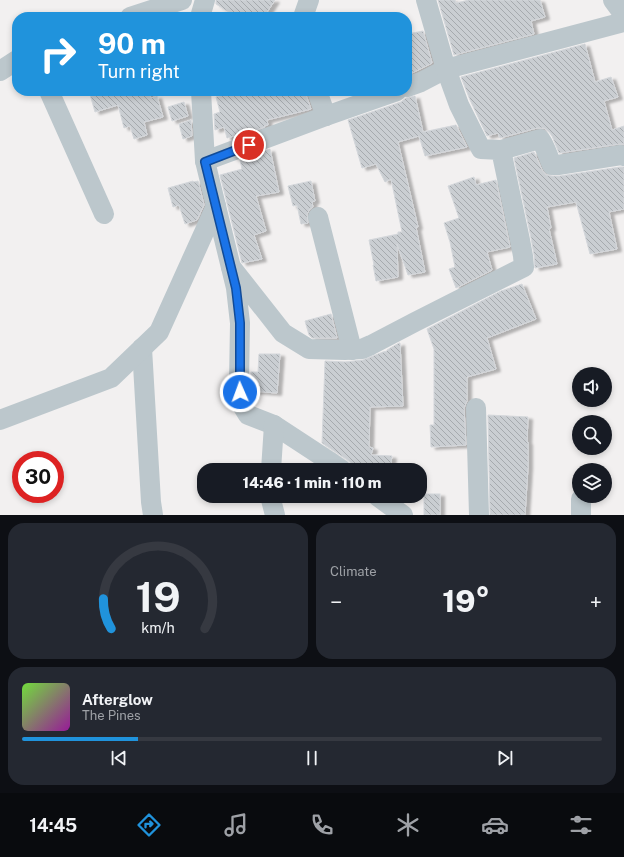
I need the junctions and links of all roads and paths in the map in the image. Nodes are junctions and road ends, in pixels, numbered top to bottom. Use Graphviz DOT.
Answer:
graph roads {
  1 [pos="182,0"];
  2 [pos="205,0"];
  3 [pos="309,0"];
  4 [pos="426,0"];
  5 [pos="613,0"];
  6 [pos="145,12"];
  7 [pos="201,12"];
  8 [pos="305,12"];
  9 [pos="624,15"];
  10 [pos="624,22"];
  11 [pos="12,63"];
  12 [pos="446,69"];
  13 [pos="0,71"];
  14 [pos="412,85"];
  15 [pos="51,96"];
  16 [pos="202,96"];
  17 [pos="319,96"];
  18 [pos="383,96"];
  19 [pos="326,116"];
  20 [pos="500,150"];
  21 [pos="624,156"];
  22 [pos="205,162"];
  23 [pos="216,206"];
  24 [pos="104,214"];
  25 [pos="318,216"];
  26 [pos="231,267"];
  27 [pos="142,348"];
  28 [pos="352,350"];
  29 [pos="476,408"];
  30 [pos="0,420"];
  31 [pos="274,425"];
  32 [pos="271,463"];
  33 [pos="332,463"];
  34 [pos="272,503"];
  35 [pos="387,503"];
  36 [pos="153,515"];
  37 [pos="275,515"];
  38 [pos="404,515"];
  39 [pos="479,515"];
  1 -- 6 [label="street"];
  2 -- 7 [label="street"];
  3 -- 8 [label="street"];
  4 -- 12 [label="street"];
  5 -- 9 [label="street"];
  10 -- 12 [label="street"];
  11 -- 13 [label="street"];
  12 -- 14 [label="street"];
  12 -- 20 [label="street"];
  15 -- 24 [label="street"];
  16 -- 22 [label="street"];
  17 -- 19 [label="street"];
  18 -- 19 [label="street"];
  19 -- 22 [label="street"];
  20 -- 21 [label="street"];
  20 -- 28 [label="street"];
  22 -- 23 [label="street"];
  23 -- 26 [label="street"];
  23 -- 27 [label="street"];
  25 -- 28 [label="street"];
  26 -- 28 [label="street"];
  26 -- 31 [label="street"];
  27 -- 30 [label="street"];
  27 -- 36 [label="street"];
  29 -- 39 [label="street"];
  31 -- 32 [label="street"];
  31 -- 33 [label="street"];
  34 -- 37 [label="street"];
  35 -- 38 [label="street"];
}
